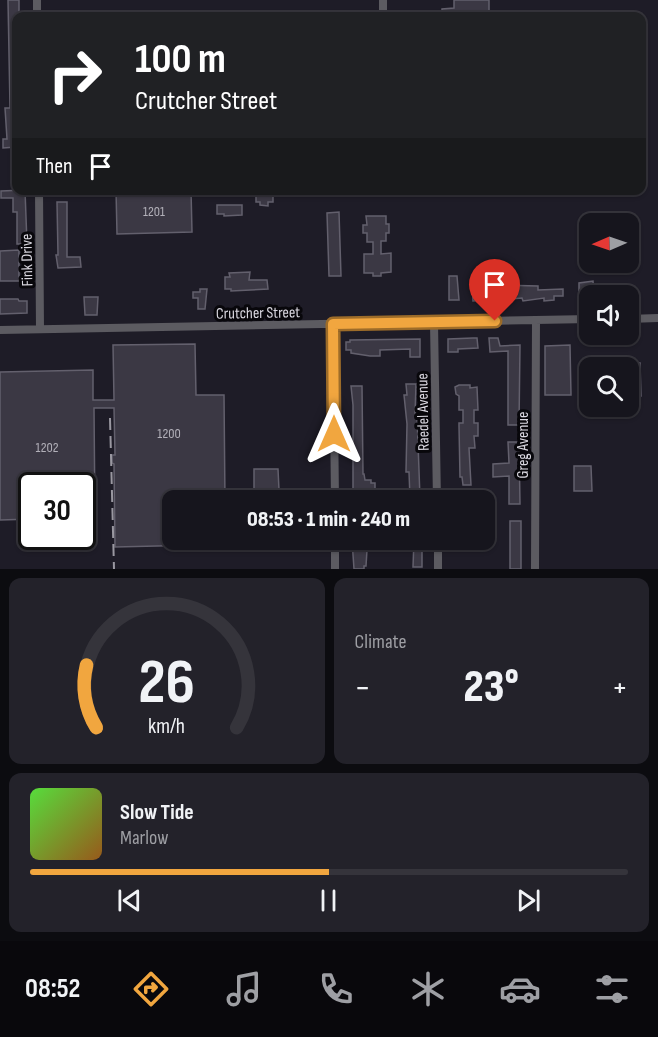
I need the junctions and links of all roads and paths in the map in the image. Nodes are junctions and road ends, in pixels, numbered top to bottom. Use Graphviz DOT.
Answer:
graph roads {
  1 [pos="39,195"];
  2 [pos="639,318"];
  3 [pos="658,318"];
  4 [pos="579,319"];
  5 [pos="536,320"];
  6 [pos="434,323"];
  7 [pos="333,324"];
  8 [pos="40,329"];
  9 [pos="0,330"];
  10 [pos="335,490"];
  11 [pos="437,490"];
  12 [pos="335,550"];
  13 [pos="438,550"];
  14 [pos="335,569"];
  15 [pos="438,569"];
  16 [pos="536,569"];
  1 -- 8 [label="street, Fink Drive"];
  2 -- 3 [label="street"];
  4 -- 5 [label="street, Crutcher Street"];
  5 -- 6 [label="street, Crutcher Street"];
  5 -- 16 [label="street, Greg Avenue"];
  6 -- 7 [label="street, Crutcher Street"];
  6 -- 11 [label="street, Raedel Avenue"];
  7 -- 8 [label="street, Crutcher Street"];
  7 -- 10 [label="street"];
  8 -- 9 [label="street, Crutcher Street"];
  12 -- 14 [label="street"];
  13 -- 15 [label="street"];
}
